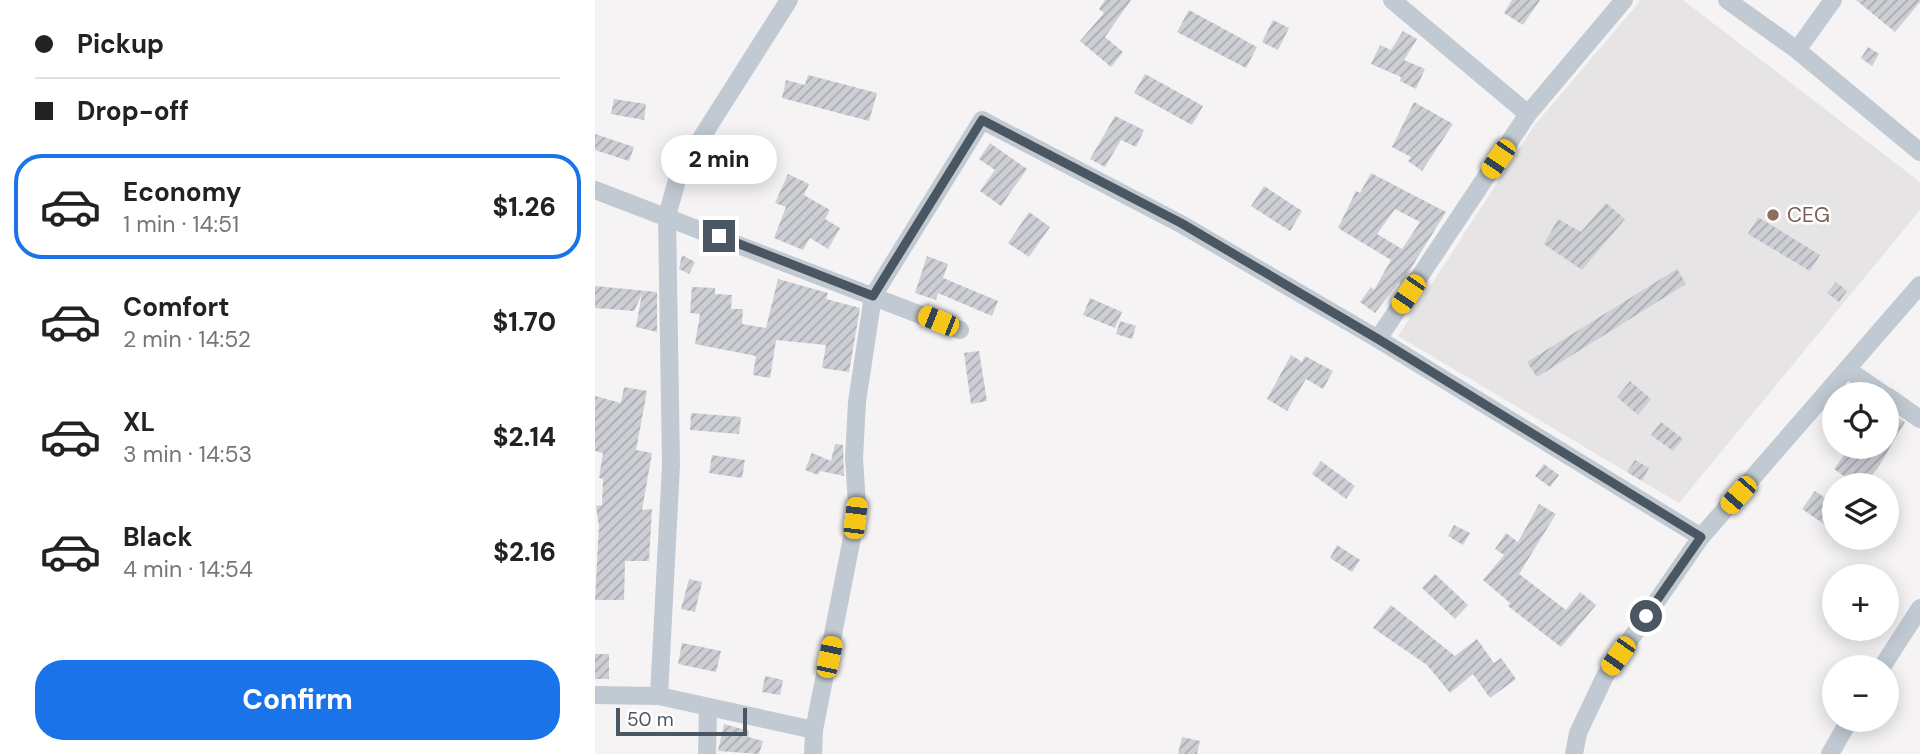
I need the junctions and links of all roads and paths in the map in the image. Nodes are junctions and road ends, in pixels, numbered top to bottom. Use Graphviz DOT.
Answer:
graph roads {
  1 [pos="789,0"];
  2 [pos="1392,0"];
  3 [pos="1624,0"];
  4 [pos="1727,0"];
  5 [pos="1833,0"];
  6 [pos="1797,50"];
  7 [pos="1528,114"];
  8 [pos="1920,152"];
  9 [pos="595,190"];
  10 [pos="667,216"];
  11 [pos="1920,285"];
  12 [pos="873,296"];
  13 [pos="960,330"];
  14 [pos="1378,339"];
  15 [pos="1848,369"];
  16 [pos="1866,382"];
  17 [pos="1899,405"];
  18 [pos="1920,419"];
  19 [pos="1701,537"];
  20 [pos="1920,608"];
  21 [pos="1890,655"];
  22 [pos="595,695"];
  23 [pos="659,696"];
  24 [pos="708,707"];
  25 [pos="814,730"];
  26 [pos="1842,732"];
  27 [pos="707,754"];
  28 [pos="813,754"];
  29 [pos="1574,754"];
  30 [pos="1829,754"];
  1 -- 10 [label="street"];
  2 -- 7 [label="street"];
  3 -- 7 [label="street"];
  4 -- 6 [label="street"];
  5 -- 6 [label="street"];
  6 -- 8 [label="street"];
  7 -- 14 [label="street"];
  9 -- 10 [label="street"];
  10 -- 12 [label="street"];
  10 -- 23 [label="street"];
  11 -- 15 [label="street"];
  12 -- 13 [label="street"];
  12 -- 14 [label="street"];
  12 -- 25 [label="street"];
  14 -- 19 [label="street"];
  15 -- 16 [label="street"];
  15 -- 19 [label="street"];
  17 -- 18 [label="street"];
  19 -- 29 [label="street"];
  20 -- 21 [label="street"];
  22 -- 23 [label="street"];
  23 -- 24 [label="street"];
  24 -- 25 [label="street"];
  24 -- 27 [label="street"];
  25 -- 28 [label="street"];
  26 -- 30 [label="street"];
}
